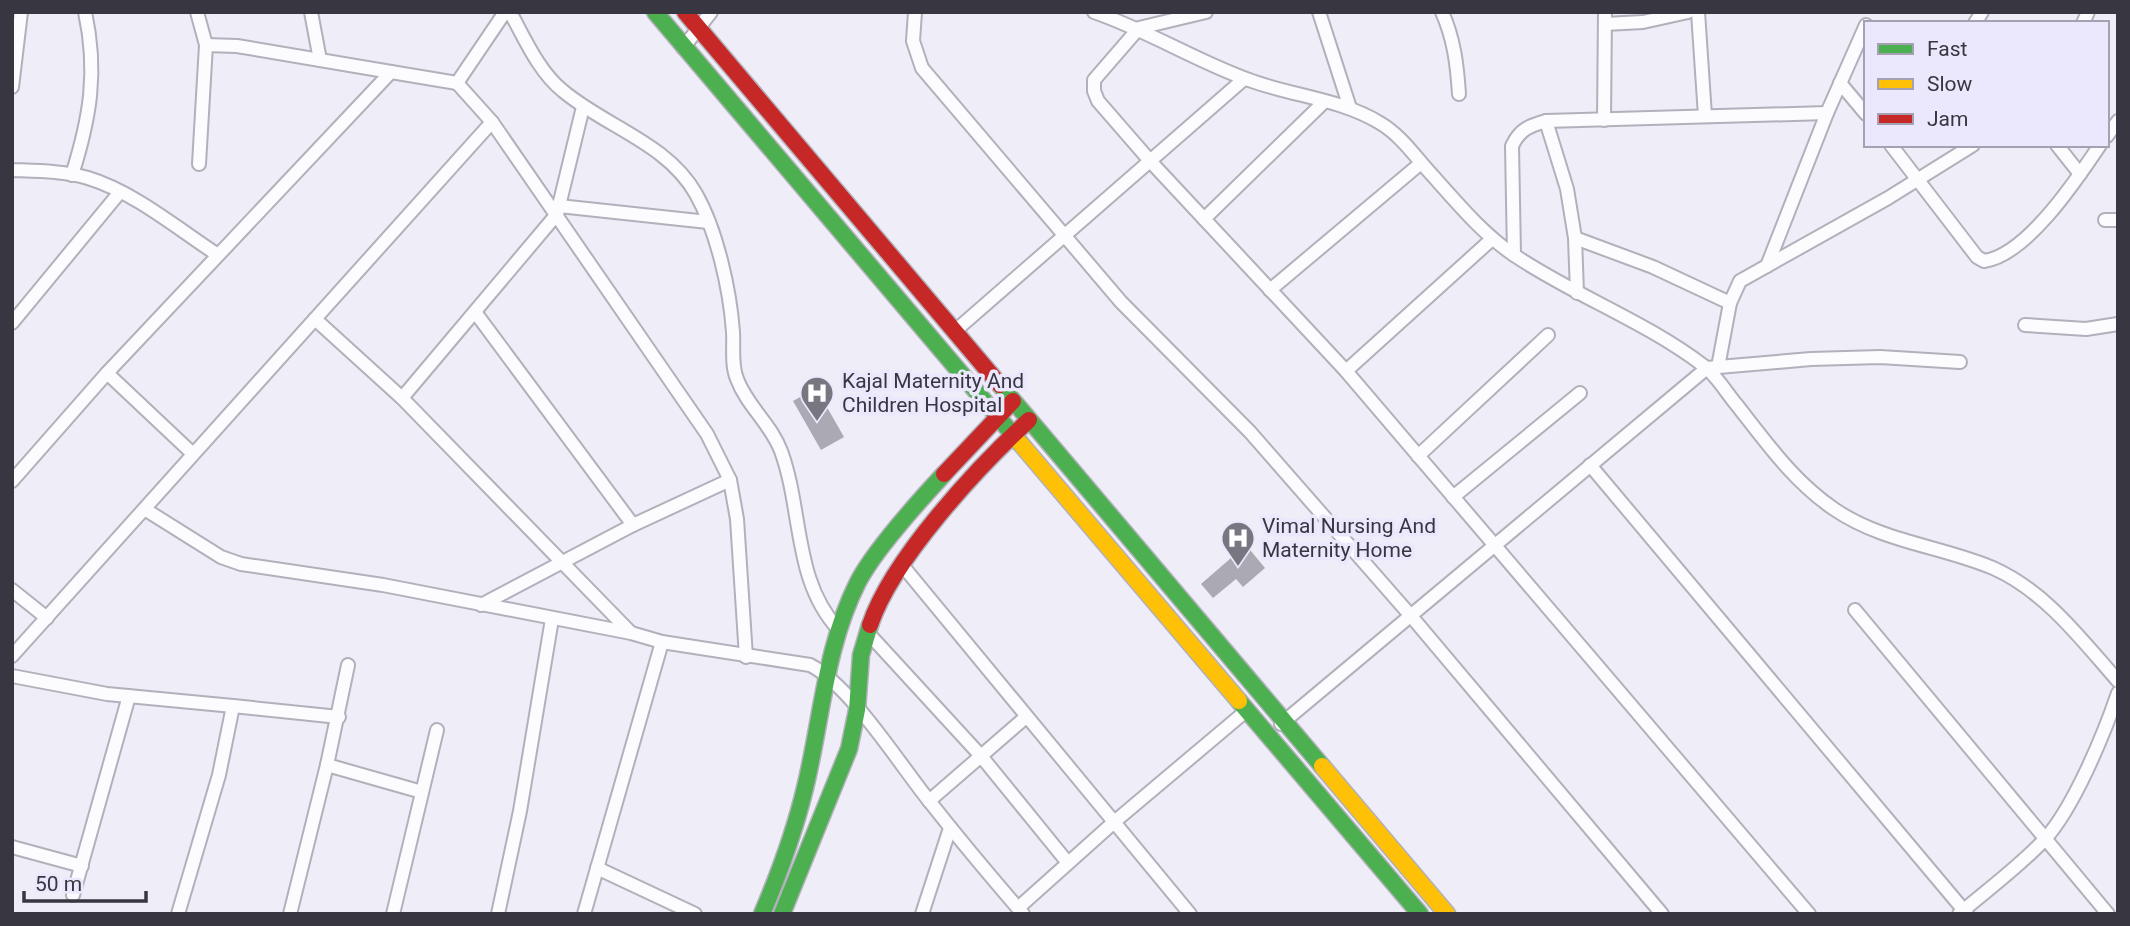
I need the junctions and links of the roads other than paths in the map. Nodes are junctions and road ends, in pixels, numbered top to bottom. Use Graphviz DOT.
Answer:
graph roads {
  1 [pos="21,12"];
  2 [pos="85,12"];
  3 [pos="197,12"];
  4 [pos="311,12"];
  5 [pos="508,12"];
  6 [pos="655,12"];
  7 [pos="685,12"];
  8 [pos="711,12"];
  9 [pos="915,12"];
  10 [pos="1094,12"];
  11 [pos="1206,12"];
  12 [pos="1319,12"];
  13 [pos="1442,12"];
  14 [pos="1688,12"];
  15 [pos="1699,12"];
  16 [pos="1605,18"];
  17 [pos="1139,28"];
  18 [pos="698,29"];
  19 [pos="1864,29"];
  20 [pos="206,45"];
  21 [pos="684,48"];
  22 [pos="320,60"];
  23 [pos="391,72"];
  24 [pos="1244,79"];
  25 [pos="457,83"];
  26 [pos="1840,83"];
  27 [pos="12,87"];
  28 [pos="1459,94"];
  29 [pos="1324,102"];
  30 [pos="583,107"];
  31 [pos="1350,108"];
  32 [pos="1864,112"];
  33 [pos="1827,113"];
  34 [pos="1705,116"];
  35 [pos="1604,120"];
  36 [pos="1546,121"];
  37 [pos="492,122"];
  38 [pos="1893,147"];
  39 [pos="1970,147"];
  40 [pos="2059,147"];
  41 [pos="2100,147"];
  42 [pos="1151,162"];
  43 [pos="1421,163"];
  44 [pos="199,164"];
  45 [pos="12,170"];
  46 [pos="2080,174"];
  47 [pos="72,175"];
  48 [pos="1918,179"];
  49 [pos="120,192"];
  50 [pos="558,210"];
  51 [pos="1204,219"];
  52 [pos="708,222"];
  53 [pos="1066,235"];
  54 [pos="1575,238"];
  55 [pos="1492,239"];
  56 [pos="218,255"];
  57 [pos="1514,255"];
  58 [pos="1767,267"];
  59 [pos="1270,290"];
  60 [pos="1577,293"];
  61 [pos="1730,303"];
  62 [pos="475,312"];
  63 [pos="315,318"];
  64 [pos="12,323"];
  65 [pos="2118,324"];
  66 [pos="2025,325"];
  67 [pos="955,331"];
  68 [pos="1548,335"];
  69 [pos="1960,362"];
  70 [pos="1713,367"];
  71 [pos="1346,371"];
  72 [pos="107,373"];
  73 [pos="1580,393"];
  74 [pos="402,398"];
  75 [pos="1013,401"];
  76 [pos="997,415"];
  77 [pos="1029,421"];
  78 [pos="1015,434"];
  79 [pos="193,454"];
  80 [pos="1418,456"];
  81 [pos="1590,465"];
  82 [pos="730,480"];
  83 [pos="12,481"];
  84 [pos="1453,497"];
  85 [pos="146,510"];
  86 [pos="633,525"];
  87 [pos="1495,545"];
  88 [pos="563,563"];
  89 [pos="902,565"];
  90 [pos="12,590"];
  91 [pos="481,605"];
  92 [pos="1855,610"];
  93 [pos="1411,616"];
  94 [pos="47,618"];
  95 [pos="552,619"];
  96 [pos="839,630"];
  97 [pos="631,633"];
  98 [pos="868,633"];
  99 [pos="662,642"];
  100 [pos="12,656"];
  101 [pos="746,657"];
  102 [pos="348,665"];
  103 [pos="826,673"];
  104 [pos="12,677"];
  105 [pos="2118,681"];
  106 [pos="2118,693"];
  107 [pos="129,696"];
  108 [pos="233,706"];
  109 [pos="858,709"];
  110 [pos="1247,710"];
  111 [pos="339,717"];
  112 [pos="1026,717"];
  113 [pos="1283,722"];
  114 [pos="437,730"];
  115 [pos="1267,735"];
  116 [pos="981,756"];
  117 [pos="327,765"];
  118 [pos="422,792"];
  119 [pos="929,801"];
  120 [pos="1113,823"];
  121 [pos="950,828"];
  122 [pos="2046,838"];
  123 [pos="12,847"];
  124 [pos="1068,863"];
  125 [pos="82,866"];
  126 [pos="597,868"];
  127 [pos="73,895"];
  128 [pos="1020,911"];
  129 [pos="1963,912"];
  130 [pos="178,914"];
  131 [pos="290,914"];
  132 [pos="393,914"];
  133 [pos="498,914"];
  134 [pos="584,914"];
  135 [pos="695,914"];
  136 [pos="762,914"];
  137 [pos="782,914"];
  138 [pos="922,914"];
  139 [pos="1190,914"];
  140 [pos="1420,914"];
  141 [pos="1447,914"];
  142 [pos="1662,914"];
  143 [pos="1809,914"];
  144 [pos="2108,914"];
  1 -- 27 [label="street"];
  2 -- 47 [label="street"];
  3 -- 20 [label="street"];
  4 -- 22 [label="street"];
  5 -- 25 [label="street"];
  5 -- 30 [label="street"];
  6 -- 21 [label="main road"];
  7 -- 18 [label="main road"];
  8 -- 18 [label="street"];
  9 -- 53 [label="street"];
  10 -- 17 [label="street"];
  11 -- 17 [label="street"];
  12 -- 31 [label="street"];
  13 -- 28 [label="street"];
  14 -- 16 [label="street"];
  15 -- 34 [label="street"];
  16 -- 35 [label="street"];
  17 -- 24 [label="street"];
  17 -- 42 [label="street"];
  18 -- 21 [label="street"];
  18 -- 67 [label="main road"];
  19 -- 26 [label="street"];
  20 -- 22 [label="street"];
  20 -- 44 [label="street"];
  21 -- 76 [label="main road"];
  22 -- 23 [label="street"];
  23 -- 25 [label="street"];
  23 -- 56 [label="street"];
  24 -- 29 [label="street"];
  24 -- 42 [label="street"];
  25 -- 37 [label="street"];
  26 -- 32 [label="street"];
  26 -- 33 [label="street"];
  29 -- 31 [label="street"];
  29 -- 51 [label="street"];
  30 -- 50 [label="street"];
  30 -- 52 [label="street"];
  31 -- 43 [label="street"];
  33 -- 34 [label="street"];
  33 -- 58 [label="street"];
  34 -- 35 [label="street"];
  35 -- 36 [label="street"];
  36 -- 54 [label="street"];
  36 -- 57 [label="street"];
  37 -- 50 [label="street"];
  37 -- 63 [label="street"];
  38 -- 48 [label="street"];
  39 -- 48 [label="street"];
  40 -- 46 [label="street"];
  41 -- 46 [label="street"];
  42 -- 51 [label="street"];
  42 -- 53 [label="street"];
  43 -- 55 [label="street"];
  43 -- 59 [label="street"];
  45 -- 47 [label="street"];
  46 -- 48 [label="street"];
  47 -- 49 [label="street"];
  48 -- 58 [label="street"];
  49 -- 56 [label="street"];
  49 -- 64 [label="street"];
  50 -- 52 [label="street"];
  50 -- 62 [label="street"];
  50 -- 82 [label="street"];
  51 -- 59 [label="street"];
  52 -- 96 [label="street"];
  53 -- 67 [label="street"];
  53 -- 93 [label="street"];
  54 -- 60 [label="street"];
  54 -- 61 [label="street"];
  55 -- 57 [label="street"];
  55 -- 71 [label="street"];
  56 -- 72 [label="street"];
  57 -- 60 [label="street"];
  58 -- 61 [label="street"];
  59 -- 71 [label="street"];
  60 -- 70 [label="street"];
  61 -- 70 [label="street"];
  62 -- 74 [label="street"];
  62 -- 86 [label="street"];
  63 -- 74 [label="street"];
  63 -- 79 [label="street"];
  65 -- 66 [label="street"];
  67 -- 75 [label="main road"];
  68 -- 80 [label="street"];
  69 -- 70 [label="street"];
  70 -- 81 [label="street"];
  70 -- 105 [label="street"];
  71 -- 80 [label="street"];
  72 -- 79 [label="street"];
  72 -- 83 [label="street"];
  73 -- 84 [label="street"];
  74 -- 88 [label="street"];
  75 -- 76 [label="main road"];
  75 -- 77 [label="main road"];
  76 -- 78 [label="main road"];
  76 -- 96 [label="main road"];
  77 -- 78 [label="main road"];
  77 -- 113 [label="main road"];
  78 -- 89 [label="main road"];
  78 -- 110 [label="main road"];
  79 -- 85 [label="street"];
  80 -- 84 [label="street"];
  81 -- 87 [label="street"];
  81 -- 129 [label="street"];
  82 -- 86 [label="street"];
  82 -- 101 [label="street"];
  84 -- 87 [label="street"];
  85 -- 91 [label="street"];
  85 -- 94 [label="street"];
  86 -- 88 [label="street"];
  87 -- 93 [label="street"];
  87 -- 143 [label="street"];
  88 -- 91 [label="street"];
  88 -- 97 [label="street"];
  89 -- 98 [label="main road"];
  89 -- 112 [label="street"];
  90 -- 94 [label="street"];
  91 -- 95 [label="street"];
  92 -- 122 [label="street"];
  93 -- 113 [label="street"];
  93 -- 142 [label="street"];
  94 -- 100 [label="street"];
  95 -- 97 [label="street"];
  95 -- 133 [label="street"];
  96 -- 103 [label="main road"];
  97 -- 99 [label="street"];
  98 -- 109 [label="main road"];
  98 -- 116 [label="street"];
  99 -- 101 [label="street"];
  99 -- 126 [label="street"];
  101 -- 103 [label="street"];
  102 -- 111 [label="street"];
  103 -- 109 [label="street"];
  103 -- 136 [label="main road"];
  104 -- 107 [label="street"];
  106 -- 122 [label="street"];
  107 -- 108 [label="street"];
  107 -- 125 [label="street"];
  108 -- 111 [label="street"];
  108 -- 130 [label="street"];
  109 -- 119 [label="street"];
  109 -- 137 [label="main road"];
  110 -- 115 [label="main road"];
  110 -- 120 [label="street"];
  111 -- 117 [label="street"];
  112 -- 116 [label="street"];
  112 -- 120 [label="street"];
  113 -- 115 [label="street"];
  113 -- 141 [label="main road"];
  114 -- 118 [label="street"];
  115 -- 140 [label="main road"];
  116 -- 119 [label="street"];
  116 -- 124 [label="street"];
  117 -- 118 [label="street"];
  117 -- 131 [label="street"];
  118 -- 132 [label="street"];
  119 -- 121 [label="street"];
  120 -- 124 [label="street"];
  120 -- 139 [label="street"];
  121 -- 128 [label="street"];
  121 -- 138 [label="street"];
  122 -- 129 [label="street"];
  122 -- 144 [label="street"];
  123 -- 125 [label="street"];
  124 -- 128 [label="street"];
  125 -- 127 [label="street"];
  126 -- 134 [label="street"];
  126 -- 135 [label="street"];
}
